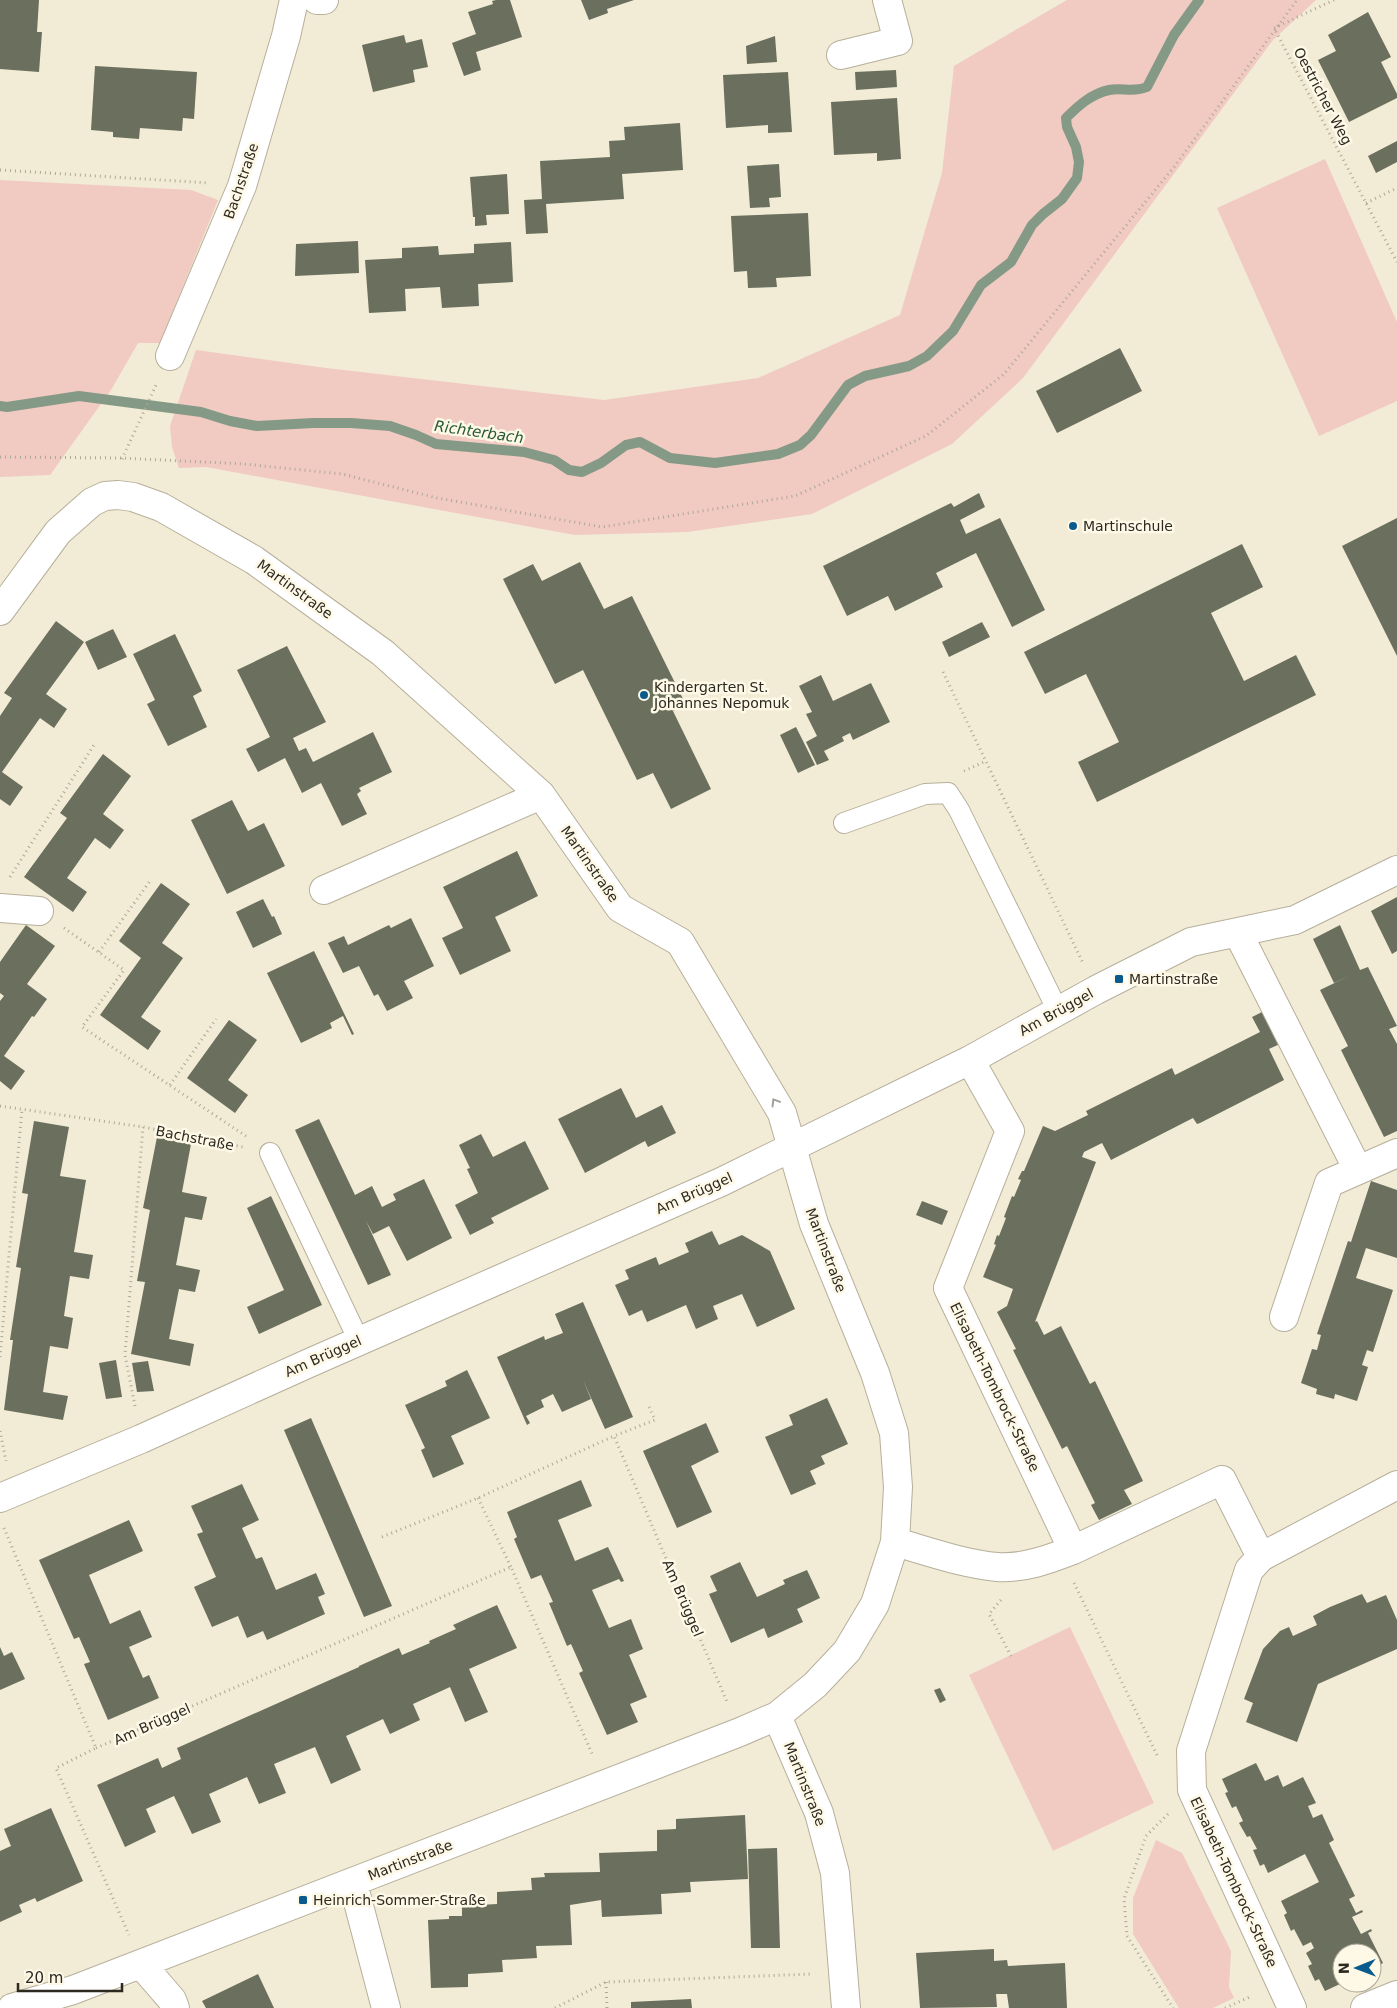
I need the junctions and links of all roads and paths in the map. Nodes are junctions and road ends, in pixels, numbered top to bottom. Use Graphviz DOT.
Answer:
graph roads {
  1 [pos="294,0"];
  2 [pos="317,0"];
  3 [pos="324,0"];
  4 [pos="886,0"];
  5 [pos="1297,0"];
  6 [pos="1334,0"];
  7 [pos="1274,28"];
  8 [pos="841,55"];
  9 [pos="0,170"];
  10 [pos="242,186"];
  11 [pos="1397,188"];
  12 [pos="1366,203"];
  13 [pos="1397,262"];
  14 [pos="170,356"];
  15 [pos="152,394"];
  16 [pos="0,457"];
  17 [pos="122,458"];
  18 [pos="0,611"];
  19 [pos="943,672"];
  20 [pos="94,746"];
  21 [pos="541,795"];
  22 [pos="844,823"];
  23 [pos="1397,870"];
  24 [pos="150,881"];
  25 [pos="324,890"];
  26 [pos="3,896"];
  27 [pos="39,911"];
  28 [pos="1238,933"];
  29 [pos="98,952"];
  30 [pos="1096,990"];
  31 [pos="1058,1011"];
  32 [pos="216,1019"];
  33 [pos="970,1060"];
  34 [pos="170,1085"];
  35 [pos="0,1106"];
  36 [pos="22,1109"];
  37 [pos="143,1127"];
  38 [pos="792,1148"];
  39 [pos="270,1153"];
  40 [pos="1397,1153"];
  41 [pos="1358,1170"];
  42 [pos="1284,1317"];
  43 [pos="359,1341"];
  44 [pos="0,1357"];
  45 [pos="649,1407"];
  46 [pos="614,1436"];
  47 [pos="141,1439"];
  48 [pos="1397,1485"];
  49 [pos="0,1498"];
  50 [pos="478,1498"];
  51 [pos="0,1519"];
  52 [pos="382,1537"];
  53 [pos="895,1542"];
  54 [pos="1067,1552"];
  55 [pos="1261,1557"];
  56 [pos="1029,1564"];
  57 [pos="511,1567"];
  58 [pos="1011,1656"];
  59 [pos="777,1716"];
  60 [pos="740,1732"];
  61 [pos="96,1748"];
  62 [pos="605,1784"];
  63 [pos="1192,1790"];
  64 [pos="353,1883"];
  65 [pos="141,1964"];
  66 [pos="845,1972"];
  67 [pos="606,1982"];
  68 [pos="1397,1995"];
  69 [pos="12,2008"];
  70 [pos="175,2008"];
  71 [pos="386,2008"];
  72 [pos="555,2008"];
  73 [pos="607,2008"];
  74 [pos="846,2008"];
  75 [pos="1173,2008"];
  76 [pos="1292,2008"];
  77 [pos="1365,2008"];
  1 -- 10 [label="street, Bachstraße"];
  2 -- 3 [label="street"];
  4 -- 8 [label="street"];
  5 -- 7 [label="path"];
  6 -- 7 [label="path"];
  7 -- 12 [label="path, Oestricher Weg"];
  7 -- 17 [label="path"];
  9 -- 10 [label="path"];
  10 -- 14 [label="street, Bachstraße"];
  11 -- 12 [label="path"];
  12 -- 13 [label="path"];
  15 -- 17 [label="path"];
  16 -- 17 [label="path"];
  18 -- 21 [label="street, Martinstraße"];
  19 -- 30 [label="path"];
  20 -- 26 [label="path"];
  21 -- 25 [label="street"];
  38 -- 21 [label="street, Martinstraße, one-way"];
  22 -- 31 [label="lane"];
  23 -- 28 [label="street, Am Brüggel"];
  24 -- 29 [label="path"];
  26 -- 27 [label="street"];
  27 -- 29 [label="path, Bachstraße"];
  28 -- 30 [label="street, Am Brüggel"];
  28 -- 41 [label="street"];
  29 -- 34 [label="path, Bachstraße"];
  30 -- 31 [label="street, Am Brüggel"];
  31 -- 33 [label="street, Am Brüggel"];
  32 -- 34 [label="path"];
  33 -- 38 [label="street, Am Brüggel"];
  33 -- 54 [label="street, Elisabeth-Tombrock-Straße"];
  34 -- 39 [label="path, Bachstraße"];
  35 -- 36 [label="path, Bachstraße"];
  36 -- 37 [label="path, Bachstraße"];
  36 -- 44 [label="path"];
  37 -- 39 [label="path, Bachstraße"];
  37 -- 47 [label="path"];
  38 -- 43 [label="street, Am Brüggel"];
  38 -- 53 [label="street, Martinstraße"];
  39 -- 43 [label="lane"];
  40 -- 41 [label="street"];
  41 -- 42 [label="street"];
  43 -- 47 [label="street, Am Brüggel"];
  45 -- 46 [label="path"];
  46 -- 50 [label="path"];
  46 -- 60 [label="path, Am Brüggel"];
  47 -- 49 [label="street, Am Brüggel"];
  48 -- 55 [label="street, Elisabeth-Tombrock-Straße"];
  50 -- 52 [label="path"];
  50 -- 57 [label="path"];
  51 -- 61 [label="path, Am Brüggel"];
  53 -- 56 [label="street"];
  53 -- 59 [label="street, Martinstraße"];
  54 -- 55 [label="street"];
  54 -- 56 [label="street"];
  54 -- 63 [label="path"];
  55 -- 63 [label="street, Elisabeth-Tombrock-Straße"];
  56 -- 58 [label="path"];
  57 -- 61 [label="path, Am Brüggel"];
  57 -- 62 [label="path"];
  59 -- 60 [label="street, Martinstraße"];
  59 -- 66 [label="street, Martinstraße"];
  60 -- 62 [label="street, Martinstraße"];
  61 -- 65 [label="path, Am Brüggel"];
  62 -- 64 [label="street, Martinstraße"];
  63 -- 75 [label="path"];
  63 -- 76 [label="street, Elisabeth-Tombrock-Straße"];
  64 -- 65 [label="street, Martinstraße"];
  64 -- 71 [label="street"];
  65 -- 69 [label="street, Martinstraße"];
  65 -- 70 [label="street"];
  66 -- 67 [label="path"];
  66 -- 74 [label="street, Martinstraße"];
  67 -- 72 [label="path"];
  67 -- 73 [label="path"];
  68 -- 77 [label="street"];
}
